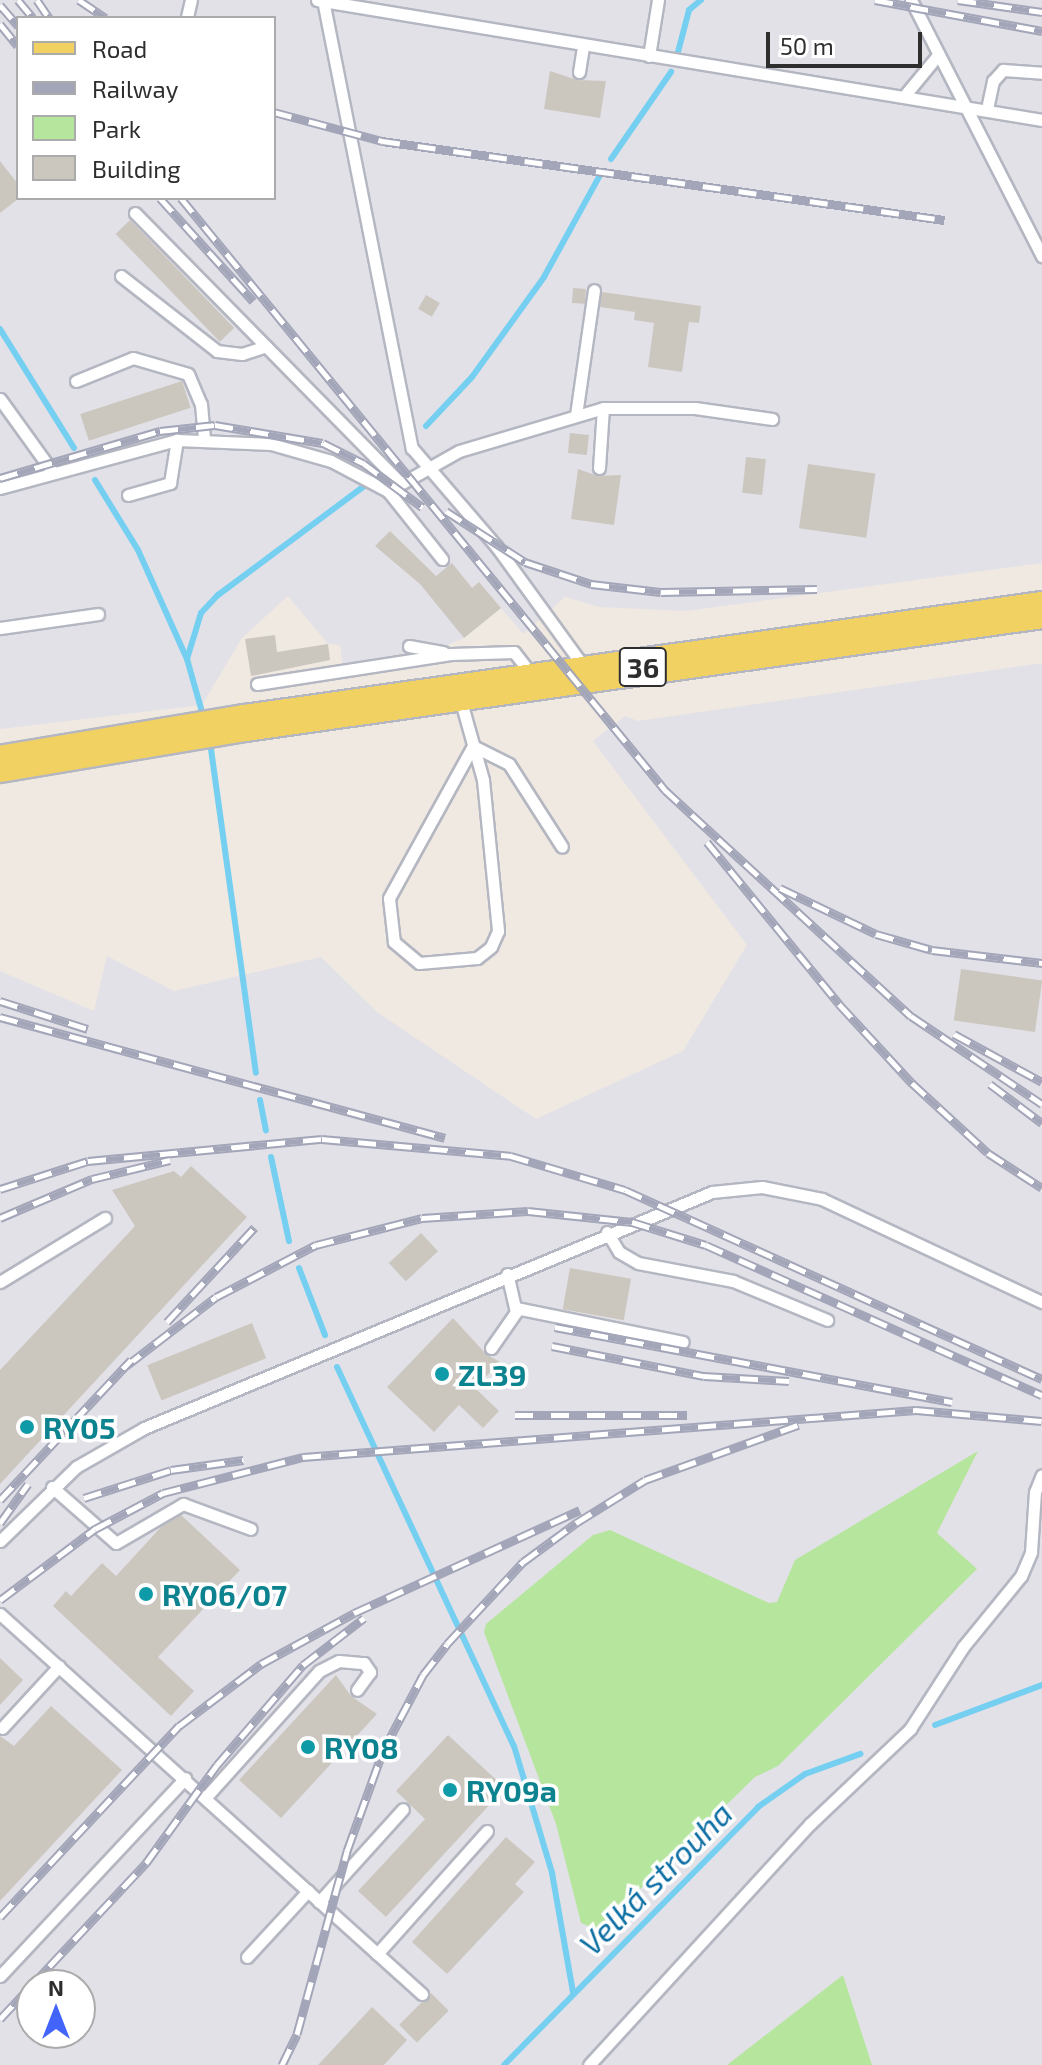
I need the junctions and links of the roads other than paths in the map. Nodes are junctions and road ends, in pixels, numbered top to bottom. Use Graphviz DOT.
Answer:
graph roads {
  1 [pos="321,0"];
  2 [pos="658,0"];
  3 [pos="911,0"];
  4 [pos="583,46"];
  5 [pos="938,55"];
  6 [pos="649,56"];
  7 [pos="579,72"];
  8 [pos="1042,73"];
  9 [pos="905,95"];
  10 [pos="963,105"];
  11 [pos="987,109"];
  12 [pos="1042,120"];
  13 [pos="135,213"];
  14 [pos="1042,256"];
  15 [pos="121,276"];
  16 [pos="594,290"];
  17 [pos="266,346"];
  18 [pos="76,381"];
  19 [pos="0,399"];
  20 [pos="603,408"];
  21 [pos="576,415"];
  22 [pos="772,419"];
  23 [pos="204,438"];
  24 [pos="177,440"];
  25 [pos="425,467"];
  26 [pos="599,468"];
  27 [pos="52,471"];
  28 [pos="400,483"];
  29 [pos="0,488"];
  30 [pos="388,491"];
  31 [pos="128,495"];
  32 [pos="442,559"];
  33 [pos="1042,610"];
  34 [pos="98,614"];
  35 [pos="0,628"];
  36 [pos="409,646"];
  37 [pos="451,654"];
  38 [pos="589,674"];
  39 [pos="537,681"];
  40 [pos="257,684"];
  41 [pos="458,693"];
  42 [pos="473,746"];
  43 [pos="0,764"];
  44 [pos="562,847"];
  45 [pos="105,1218"];
  46 [pos="607,1232"];
  47 [pos="507,1274"];
  48 [pos="0,1282"];
  49 [pos="1042,1302"];
  50 [pos="516,1308"];
  51 [pos="827,1320"];
  52 [pos="683,1342"];
  53 [pos="491,1348"];
  54 [pos="1042,1475"];
  55 [pos="52,1487"];
  56 [pos="251,1529"];
  57 [pos="0,1541"];
  58 [pos="0,1614"];
  59 [pos="59,1666"];
  60 [pos="357,1690"];
  61 [pos="2,1728"];
  62 [pos="185,1778"];
  63 [pos="206,1797"];
  64 [pos="403,1809"];
  65 [pos="487,1831"];
  66 [pos="308,1891"];
  67 [pos="319,1902"];
  68 [pos="377,1954"];
  69 [pos="247,1957"];
  70 [pos="0,1976"];
  71 [pos="422,1994"];
  72 [pos="589,2065"];
  1 -- 4 [label="lane"];
  1 -- 25 [label="lane"];
  2 -- 6 [label="lane"];
  3 -- 5 [label="lane"];
  4 -- 6 [label="lane"];
  4 -- 7 [label="lane"];
  5 -- 9 [label="lane"];
  5 -- 10 [label="lane"];
  6 -- 9 [label="lane"];
  8 -- 11 [label="lane"];
  9 -- 10 [label="lane"];
  10 -- 11 [label="lane"];
  10 -- 14 [label="lane"];
  11 -- 12 [label="lane"];
  13 -- 17 [label="lane"];
  15 -- 17 [label="lane"];
  16 -- 21 [label="lane"];
  17 -- 28 [label="lane"];
  18 -- 23 [label="lane"];
  19 -- 27 [label="lane"];
  20 -- 21 [label="lane"];
  20 -- 22 [label="lane"];
  20 -- 26 [label="lane"];
  21 -- 25 [label="lane"];
  23 -- 24 [label="lane"];
  23 -- 30 [label="lane"];
  24 -- 27 [label="lane"];
  24 -- 31 [label="lane"];
  25 -- 28 [label="lane"];
  25 -- 38 [label="lane"];
  27 -- 29 [label="lane"];
  28 -- 30 [label="lane"];
  30 -- 32 [label="lane"];
  33 -- 38 [label="main road, 36"];
  34 -- 35 [label="lane"];
  36 -- 37 [label="lane"];
  37 -- 39 [label="lane"];
  37 -- 40 [label="lane"];
  38 -- 39 [label="main road, 36"];
  39 -- 41 [label="main road, 36"];
  41 -- 42 [label="lane"];
  41 -- 43 [label="main road, 36"];
  42 -- 42 [label="lane"];
  42 -- 44 [label="lane"];
  45 -- 48 [label="lane"];
  46 -- 47 [label="lane"];
  46 -- 49 [label="lane"];
  46 -- 51 [label="lane"];
  47 -- 50 [label="lane"];
  47 -- 55 [label="lane"];
  50 -- 52 [label="lane"];
  50 -- 53 [label="lane"];
  54 -- 72 [label="lane"];
  55 -- 56 [label="lane"];
  55 -- 57 [label="lane"];
  58 -- 59 [label="lane"];
  59 -- 61 [label="lane"];
  59 -- 62 [label="lane"];
  60 -- 63 [label="lane"];
  62 -- 63 [label="lane"];
  62 -- 70 [label="lane"];
  63 -- 66 [label="lane"];
  64 -- 67 [label="lane"];
  65 -- 68 [label="lane"];
  66 -- 67 [label="lane"];
  66 -- 69 [label="lane"];
  67 -- 68 [label="lane"];
  68 -- 71 [label="lane"];
}
